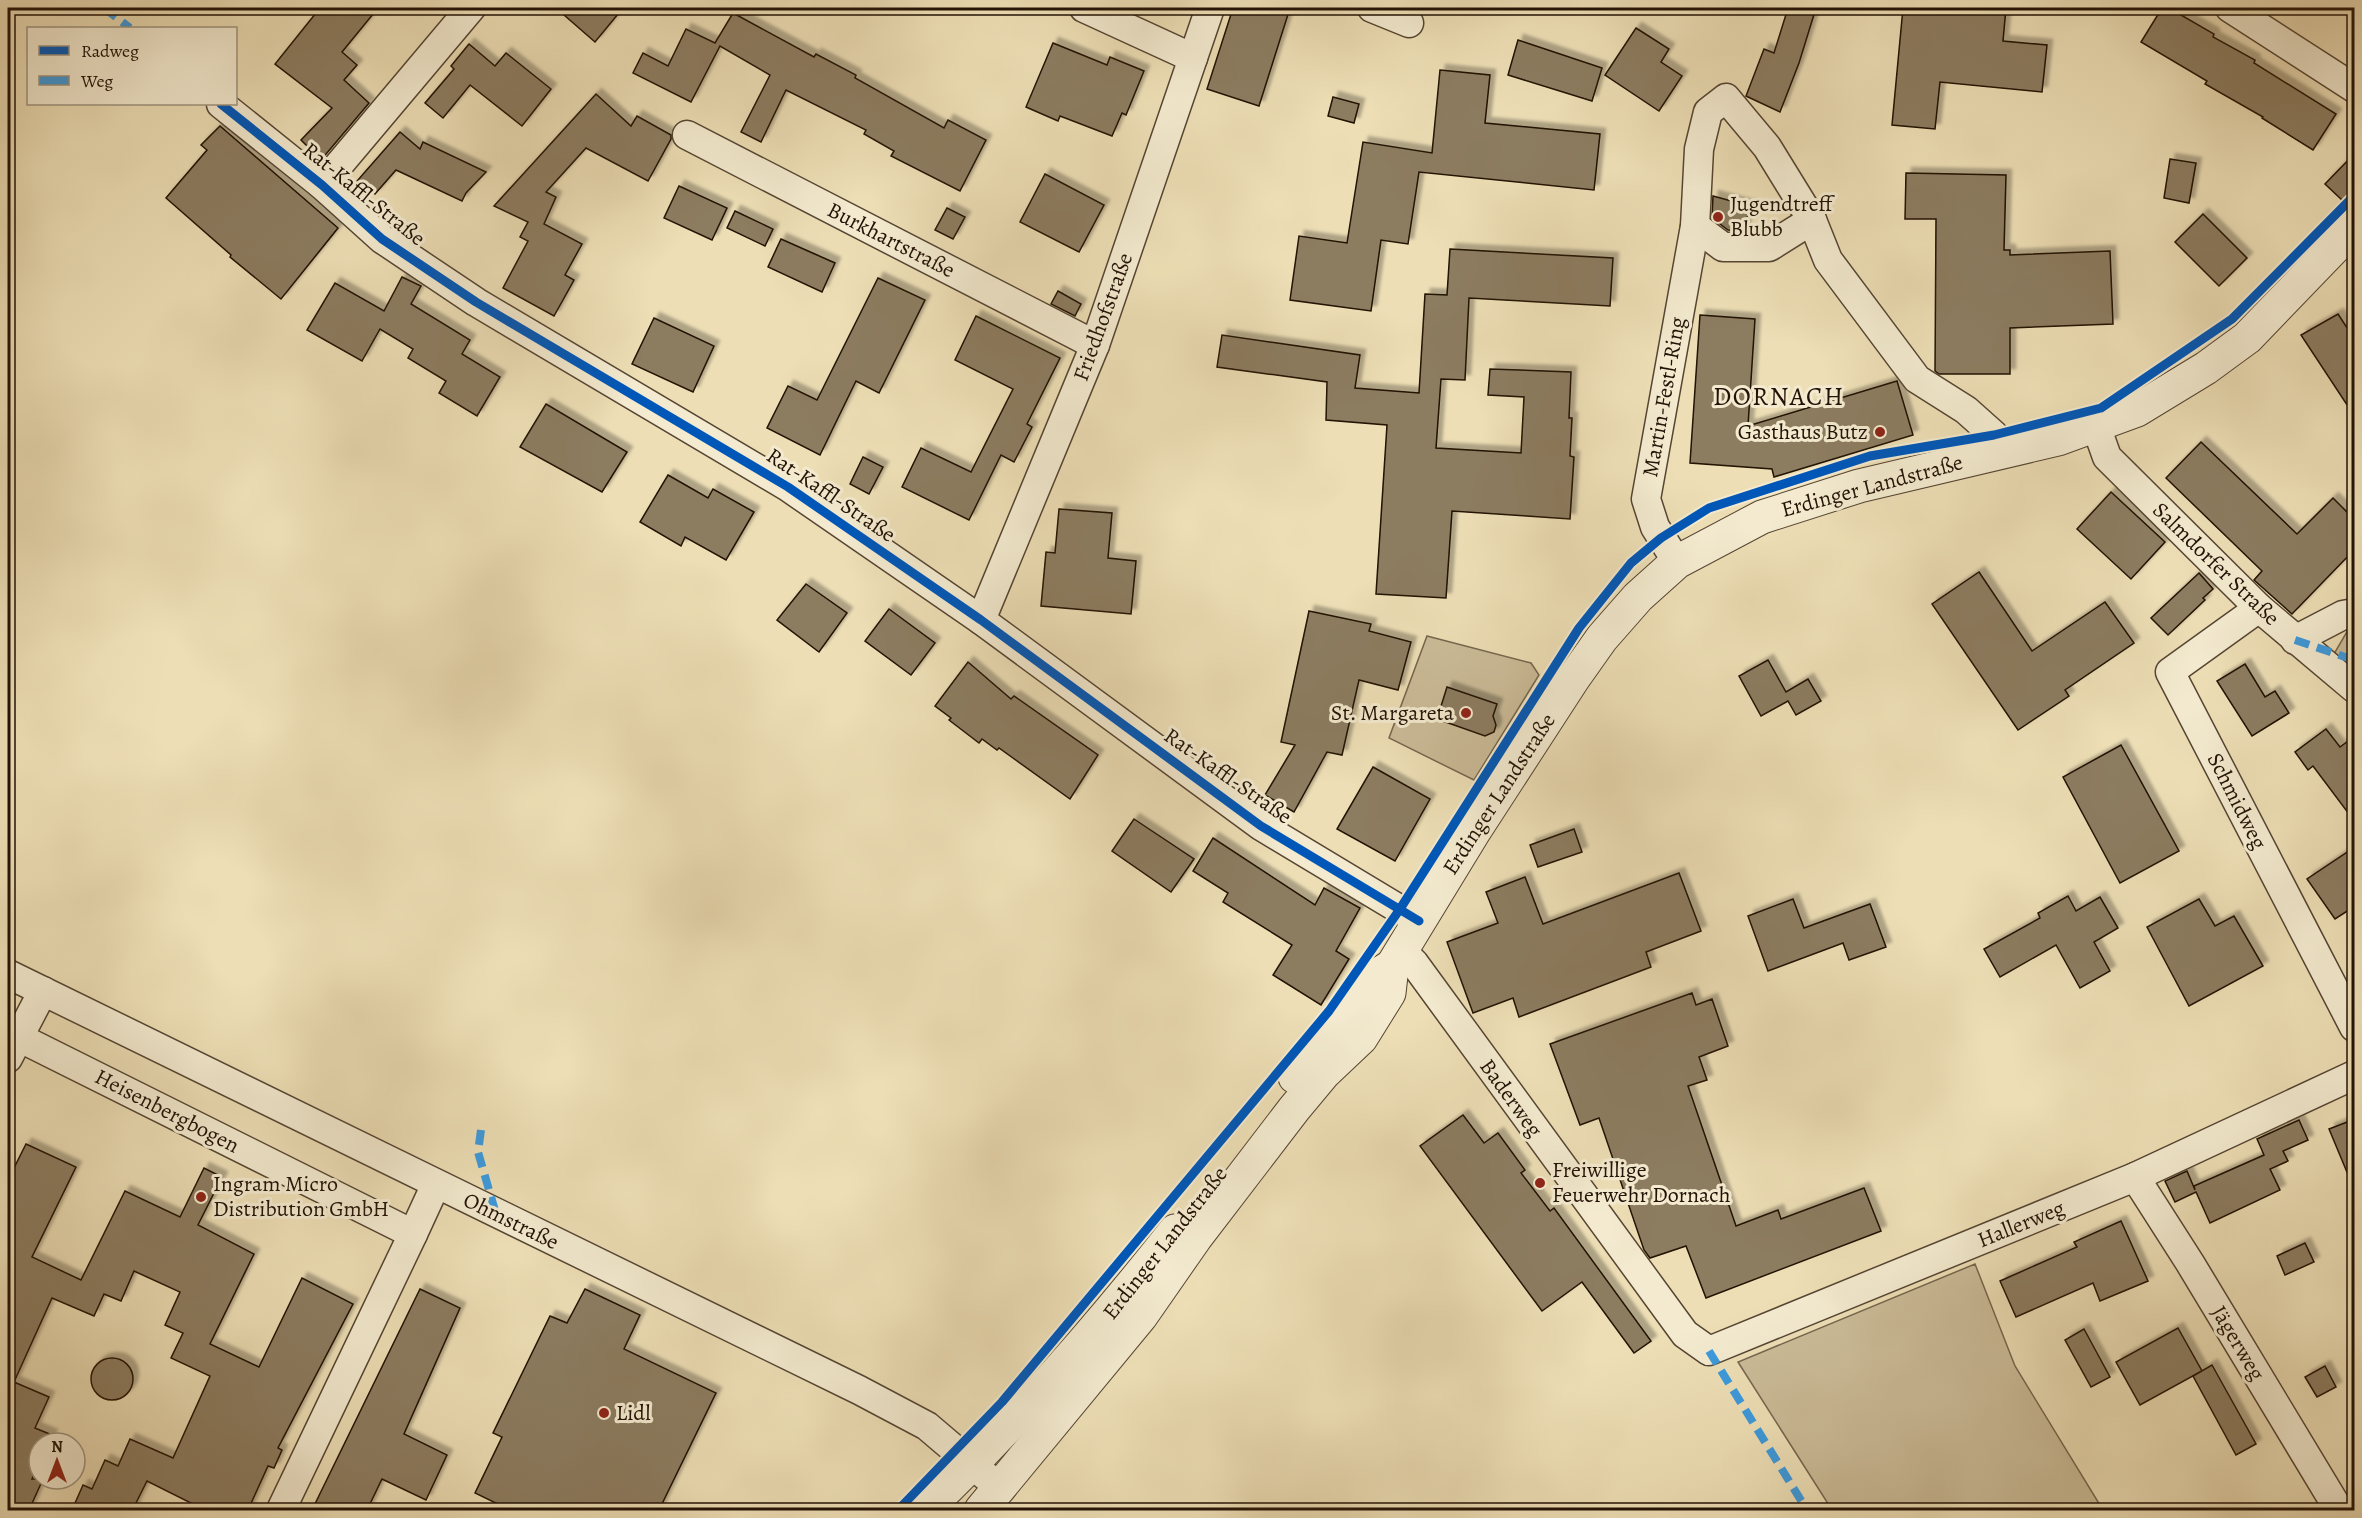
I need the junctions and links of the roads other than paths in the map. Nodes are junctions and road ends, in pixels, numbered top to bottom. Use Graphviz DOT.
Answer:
graph roads {
  1 [pos="471,8"];
  2 [pos="1084,8"];
  3 [pos="1210,8"];
  4 [pos="1371,8"];
  5 [pos="2230,8"];
  6 [pos="1409,23"];
  7 [pos="1193,58"];
  8 [pos="2355,88"];
  9 [pos="222,105"];
  10 [pos="687,135"];
  11 [pos="322,185"];
  12 [pos="1812,220"];
  13 [pos="1695,226"];
  14 [pos="2355,227"];
  15 [pos="1095,345"];
  16 [pos="2096,426"];
  17 [pos="2000,453"];
  18 [pos="1677,562"];
  19 [pos="2259,608"];
  20 [pos="2355,613"];
  21 [pos="981,620"];
  22 [pos="2295,640"];
  23 [pos="2355,688"];
  24 [pos="1419,921"];
  25 [pos="1396,958"];
  26 [pos="8,974"];
  27 [pos="43,991"];
  28 [pos="2355,1027"];
  29 [pos="13,1047"];
  30 [pos="2355,1076"];
  31 [pos="2135,1177"];
  32 [pos="436,1184"];
  33 [pos="413,1234"];
  34 [pos="1685,1334"];
  35 [pos="972,1465"];
  36 [pos="991,1499"];
  37 [pos="281,1510"];
  38 [pos="926,1510"];
  39 [pos="2339,1510"];
  1 -- 11 [label="street"];
  2 -- 7 [label="street"];
  3 -- 7 [label="street, Friedhofstraße"];
  4 -- 6 [label="street"];
  5 -- 8 [label="street"];
  7 -- 15 [label="street, Friedhofstraße"];
  9 -- 11 [label="street, Rat-Kaffl-Straße"];
  10 -- 15 [label="street, Burkhartstraße"];
  11 -- 21 [label="street, Rat-Kaffl-Straße"];
  12 -- 13 [label="street"];
  12 -- 13 [label="street, Martin-Festl-Ring"];
  12 -- 17 [label="street, Martin-Festl-Ring"];
  13 -- 18 [label="street, Martin-Festl-Ring"];
  14 -- 16 [label="street, Erdinger Landstraße"];
  15 -- 21 [label="street, Friedhofstraße"];
  16 -- 17 [label="street, Erdinger Landstraße"];
  16 -- 19 [label="street, Salmdorfer Straße"];
  17 -- 18 [label="street, Erdinger Landstraße"];
  18 -- 24 [label="street, Erdinger Landstraße"];
  19 -- 22 [label="street, Salmdorfer Straße"];
  19 -- 28 [label="street, Schmidweg"];
  20 -- 22 [label="street"];
  21 -- 24 [label="street, Rat-Kaffl-Straße"];
  22 -- 23 [label="street, Salmdorfer Straße"];
  24 -- 25 [label="street, Erdinger Landstraße"];
  25 -- 34 [label="street, Baderweg"];
  25 -- 35 [label="street, Erdinger Landstraße"];
  25 -- 36 [label="street, Erdinger Landstraße"];
  26 -- 27 [label="street, Ohmstraße"];
  27 -- 29 [label="street"];
  27 -- 32 [label="street, Ohmstraße"];
  29 -- 33 [label="street, Heisenbergbogen"];
  30 -- 31 [label="street, Hallerweg"];
  31 -- 34 [label="street, Hallerweg"];
  31 -- 39 [label="street, Jägerweg"];
  32 -- 33 [label="street"];
  32 -- 35 [label="street, Ohmstraße"];
  33 -- 37 [label="street"];
  35 -- 36 [label="street, Ohmstraße"];
  35 -- 38 [label="street, Erdinger Landstraße"];
}
